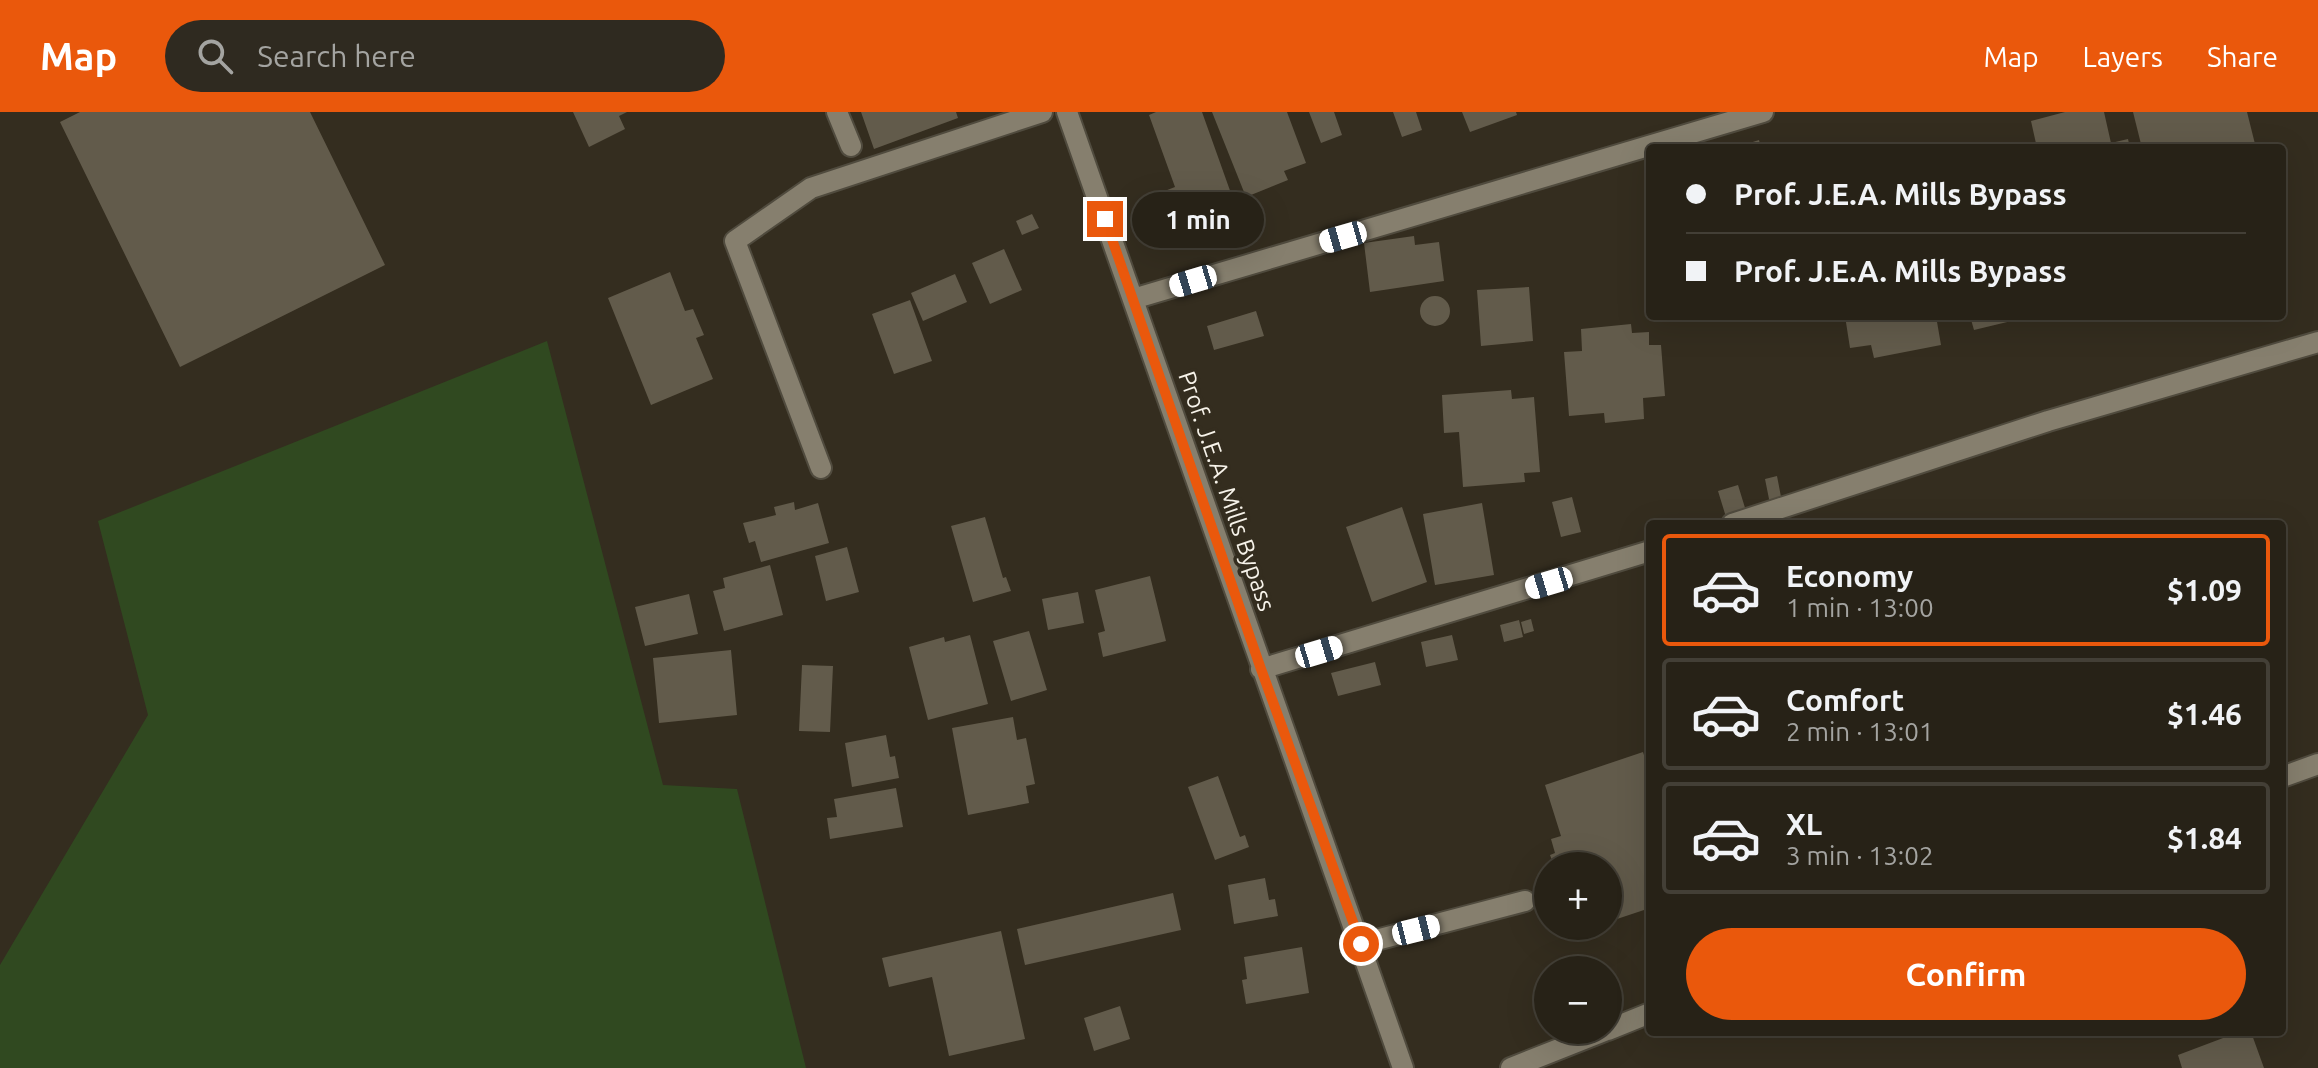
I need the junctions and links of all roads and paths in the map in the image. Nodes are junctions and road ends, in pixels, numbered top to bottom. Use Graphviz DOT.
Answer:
graph roads {
  1 [pos="837,112"];
  2 [pos="1042,112"];
  3 [pos="1067,112"];
  4 [pos="1763,112"];
  5 [pos="1655,144"];
  6 [pos="851,146"];
  7 [pos="1646,147"];
  8 [pos="1133,299"];
  9 [pos="2318,342"];
  10 [pos="821,468"];
  11 [pos="1744,520"];
  12 [pos="1646,552"];
  13 [pos="1261,669"];
  14 [pos="2318,764"];
  15 [pos="2286,776"];
  16 [pos="1525,901"];
  17 [pos="1361,944"];
  18 [pos="1646,1015"];
  19 [pos="1622,1024"];
  20 [pos="1572,1044"];
  21 [pos="1403,1068"];
  22 [pos="1511,1068"];
  1 -- 6 [label="street"];
  2 -- 10 [label="street"];
  3 -- 8 [label="street, Prof. J.E.A. Mills Bypass"];
  4 -- 5 [label="street"];
  7 -- 8 [label="street"];
  8 -- 13 [label="street, Prof. J.E.A. Mills Bypass"];
  9 -- 11 [label="street"];
  12 -- 13 [label="street"];
  13 -- 17 [label="street, Prof. J.E.A. Mills Bypass"];
  14 -- 15 [label="street"];
  16 -- 17 [label="street"];
  17 -- 21 [label="street, Prof. J.E.A. Mills Bypass"];
  18 -- 19 [label="street"];
  20 -- 22 [label="street"];
}
